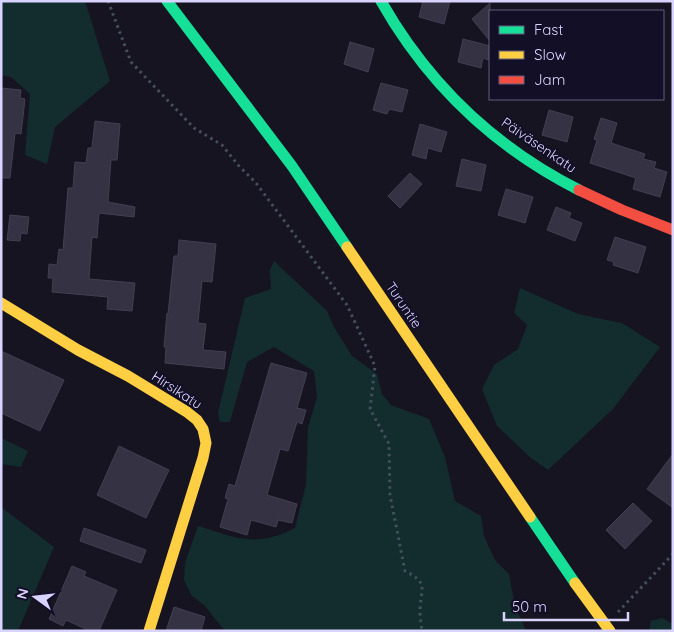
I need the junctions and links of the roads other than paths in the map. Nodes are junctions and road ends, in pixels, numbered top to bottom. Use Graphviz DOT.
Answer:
graph roads {
  1 [pos="166,1"];
  2 [pos="381,1"];
  3 [pos="673,230"];
  4 [pos="1,303"];
  5 [pos="149,631"];
  6 [pos="610,631"];
  1 -- 6 [label="main road, Turuntie, bridge"];
  2 -- 3 [label="main road, Päiväsenkatu"];
  4 -- 5 [label="main road, Hirsikatu"];
}
